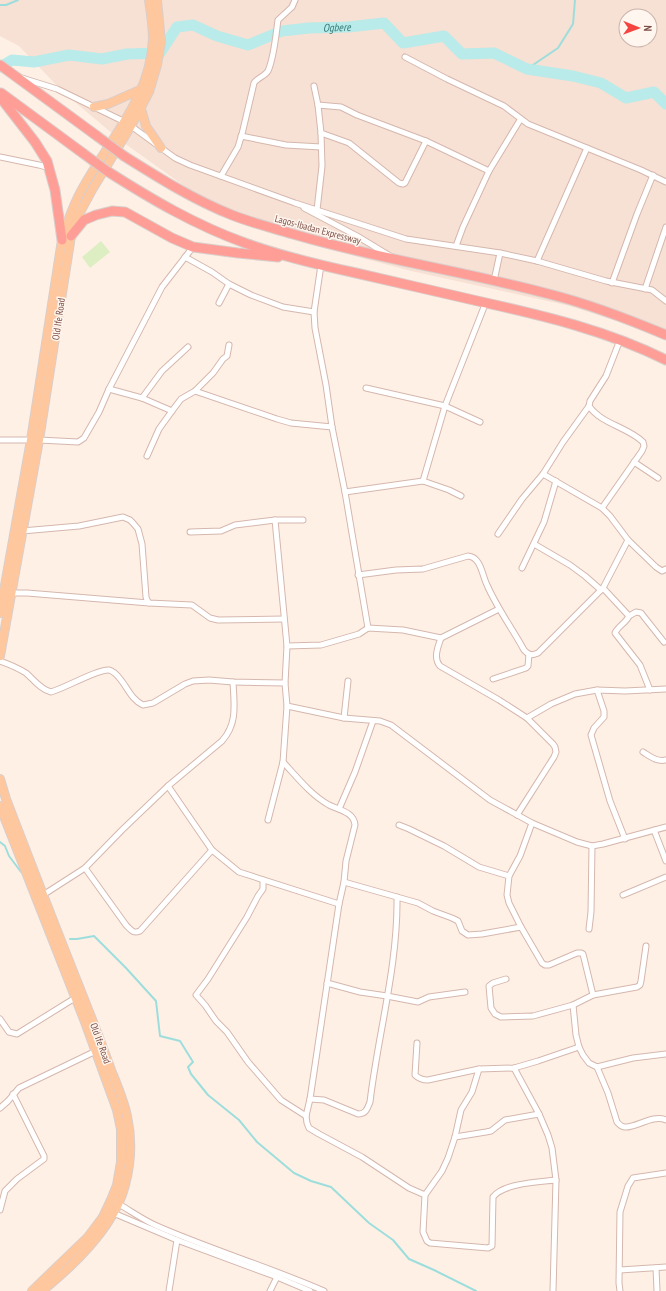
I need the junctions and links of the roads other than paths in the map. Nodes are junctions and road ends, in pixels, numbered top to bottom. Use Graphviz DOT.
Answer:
graph roads {
  1 [pos="148,0"];
  2 [pos="157,0"];
  3 [pos="295,0"];
  4 [pos="157,41"];
  5 [pos="405,56"];
  6 [pos="0,65"];
  7 [pos="153,65"];
  8 [pos="14,75"];
  9 [pos="314,86"];
  10 [pos="142,89"];
  11 [pos="0,92"];
  12 [pos="0,97"];
  13 [pos="318,105"];
  14 [pos="94,107"];
  15 [pos="141,108"];
  16 [pos="520,120"];
  17 [pos="128,124"];
  18 [pos="321,133"];
  19 [pos="241,136"];
  20 [pos="426,140"];
  21 [pos="321,147"];
  22 [pos="161,148"];
  23 [pos="587,148"];
  24 [pos="0,157"];
  25 [pos="50,170"];
  26 [pos="489,171"];
  27 [pos="653,175"];
  28 [pos="221,176"];
  29 [pos="666,182"];
  30 [pos="295,203"];
  31 [pos="317,210"];
  32 [pos="666,227"];
  33 [pos="71,236"];
  34 [pos="62,240"];
  35 [pos="456,246"];
  36 [pos="193,247"];
  37 [pos="500,253"];
  38 [pos="185,257"];
  39 [pos="294,258"];
  40 [pos="398,260"];
  41 [pos="537,261"];
  42 [pos="321,265"];
  43 [pos="494,281"];
  44 [pos="612,283"];
  45 [pos="229,284"];
  46 [pos="645,289"];
  47 [pos="666,301"];
  48 [pos="486,302"];
  49 [pos="219,303"];
  50 [pos="314,312"];
  51 [pos="666,335"];
  52 [pos="620,340"];
  53 [pos="229,345"];
  54 [pos="188,347"];
  55 [pos="666,360"];
  56 [pos="366,388"];
  57 [pos="108,389"];
  58 [pos="196,391"];
  59 [pos="142,398"];
  60 [pos="445,406"];
  61 [pos="589,406"];
  62 [pos="172,411"];
  63 [pos="480,422"];
  64 [pos="332,427"];
  65 [pos="0,440"];
  66 [pos="35,440"];
  67 [pos="146,456"];
  68 [pos="32,460"];
  69 [pos="634,462"];
  70 [pos="543,474"];
  71 [pos="658,478"];
  72 [pos="423,481"];
  73 [pos="556,481"];
  74 [pos="345,492"];
  75 [pos="461,496"];
  76 [pos="602,508"];
  77 [pos="275,520"];
  78 [pos="303,520"];
  79 [pos="22,531"];
  80 [pos="190,532"];
  81 [pos="498,534"];
  82 [pos="628,540"];
  83 [pos="534,544"];
  84 [pos="522,568"];
  85 [pos="666,570"];
  86 [pos="358,575"];
  87 [pos="602,589"];
  88 [pos="12,594"];
  89 [pos="149,603"];
  90 [pos="499,610"];
  91 [pos="0,612"];
  92 [pos="629,616"];
  93 [pos="284,619"];
  94 [pos="368,628"];
  95 [pos="441,638"];
  96 [pos="664,642"];
  97 [pos="286,646"];
  98 [pos="529,654"];
  99 [pos="0,656"];
  100 [pos="0,661"];
  101 [pos="493,679"];
  102 [pos="348,681"];
  103 [pos="233,682"];
  104 [pos="285,683"];
  105 [pos="666,689"];
  106 [pos="597,690"];
  107 [pos="650,690"];
  108 [pos="287,706"];
  109 [pos="344,718"];
  110 [pos="527,718"];
  111 [pos="373,720"];
  112 [pos="643,752"];
  113 [pos="666,760"];
  114 [pos="284,762"];
  115 [pos="0,779"];
  116 [pos="168,786"];
  117 [pos="0,806"];
  118 [pos="340,809"];
  119 [pos="517,815"];
  120 [pos="268,820"];
  121 [pos="532,823"];
  122 [pos="399,825"];
  123 [pos="666,827"];
  124 [pos="654,830"];
  125 [pos="625,839"];
  126 [pos="19,844"];
  127 [pos="592,846"];
  128 [pos="212,850"];
  129 [pos="666,861"];
  130 [pos="86,868"];
  131 [pos="509,876"];
  132 [pos="666,877"];
  133 [pos="263,880"];
  134 [pos="344,882"];
  135 [pos="43,895"];
  136 [pos="623,895"];
  137 [pos="397,897"];
  138 [pos="339,904"];
  139 [pos="521,927"];
  140 [pos="589,929"];
  141 [pos="646,946"];
  142 [pos="506,979"];
  143 [pos="328,983"];
  144 [pos="465,992"];
  145 [pos="593,995"];
  146 [pos="387,996"];
  147 [pos="75,998"];
  148 [pos="573,1005"];
  149 [pos="0,1019"];
  150 [pos="417,1043"];
  151 [pos="103,1047"];
  152 [pos="579,1047"];
  153 [pos="95,1052"];
  154 [pos="666,1054"];
  155 [pos="597,1067"];
  156 [pos="514,1068"];
  157 [pos="479,1069"];
  158 [pos="13,1094"];
  159 [pos="310,1098"];
  160 [pos="0,1108"];
  161 [pos="539,1114"];
  162 [pos="306,1116"];
  163 [pos="666,1120"];
  164 [pos="455,1137"];
  165 [pos="666,1173"];
  166 [pos="556,1180"];
  167 [pos="425,1195"];
  168 [pos="115,1202"];
  169 [pos="0,1210"];
  170 [pos="110,1212"];
  171 [pos="177,1240"];
  172 [pos="246,1260"];
  173 [pos="241,1264"];
  174 [pos="666,1267"];
  175 [pos="656,1268"];
  176 [pos="620,1270"];
  177 [pos="277,1277"];
  178 [pos="32,1291"];
  179 [pos="42,1291"];
  180 [pos="169,1291"];
  181 [pos="270,1291"];
  182 [pos="310,1291"];
  183 [pos="324,1291"];
  184 [pos="553,1291"];
  185 [pos="620,1291"];
  186 [pos="657,1291"];
  1 -- 4 [label="main road, Old Ife Road"];
  2 -- 4 [label="main road, Old Ife Road"];
  3 -- 19 [label="street"];
  4 -- 7 [label="main road, Old Ife Road"];
  5 -- 16 [label="street"];
  6 -- 8 [label="highway, Lagos-Ibadan Expressway"];
  7 -- 10 [label="main road, Old Ife Road"];
  7 -- 15 [label="main road, Old Ife Road"];
  8 -- 14 [label="street"];
  8 -- 40 [label="highway, Lagos-Ibadan Expressway, bridge"];
  9 -- 13 [label="street"];
  10 -- 14 [label="main road"];
  10 -- 17 [label="main road, Old Ife Road"];
  11 -- 39 [label="highway, bridge"];
  12 -- 25 [label="highway"];
  13 -- 18 [label="street"];
  13 -- 20 [label="street"];
  14 -- 17 [label="street"];
  15 -- 17 [label="main road, Old Ife Road"];
  15 -- 22 [label="main road"];
  16 -- 23 [label="street"];
  16 -- 26 [label="street"];
  17 -- 22 [label="street"];
  17 -- 33 [label="main road, Old Ife Road"];
  17 -- 34 [label="main road, Old Ife Road"];
  18 -- 20 [label="street"];
  18 -- 21 [label="street"];
  19 -- 21 [label="street"];
  19 -- 28 [label="street"];
  20 -- 26 [label="street"];
  21 -- 31 [label="street"];
  22 -- 28 [label="street"];
  23 -- 27 [label="street"];
  23 -- 41 [label="street"];
  24 -- 25 [label="street"];
  25 -- 34 [label="highway"];
  26 -- 35 [label="street"];
  27 -- 29 [label="street"];
  27 -- 44 [label="street"];
  28 -- 30 [label="street"];
  30 -- 31 [label="street"];
  30 -- 40 [label="street"];
  31 -- 35 [label="street"];
  32 -- 46 [label="street"];
  33 -- 36 [label="highway"];
  33 -- 66 [label="main road, Old Ife Road"];
  34 -- 66 [label="main road, Old Ife Road"];
  35 -- 37 [label="street"];
  36 -- 38 [label="street"];
  36 -- 39 [label="highway"];
  37 -- 41 [label="street"];
  37 -- 43 [label="street"];
  38 -- 45 [label="street"];
  38 -- 57 [label="street"];
  39 -- 42 [label="highway"];
  40 -- 43 [label="highway, Lagos-Ibadan Expressway"];
  41 -- 44 [label="street"];
  42 -- 48 [label="highway"];
  42 -- 50 [label="street"];
  43 -- 51 [label="highway, Lagos-Ibadan Expressway"];
  44 -- 46 [label="street"];
  45 -- 49 [label="street"];
  45 -- 50 [label="street"];
  46 -- 47 [label="street"];
  48 -- 52 [label="highway"];
  48 -- 60 [label="street"];
  50 -- 64 [label="street"];
  52 -- 55 [label="highway"];
  52 -- 61 [label="street"];
  53 -- 58 [label="street"];
  54 -- 59 [label="street"];
  56 -- 60 [label="street"];
  57 -- 59 [label="street"];
  57 -- 66 [label="street"];
  58 -- 62 [label="street"];
  58 -- 64 [label="street"];
  59 -- 62 [label="street"];
  60 -- 63 [label="street"];
  60 -- 72 [label="street"];
  61 -- 69 [label="street"];
  61 -- 70 [label="street"];
  62 -- 67 [label="street"];
  64 -- 74 [label="street"];
  65 -- 66 [label="street"];
  66 -- 68 [label="main road, Old Ife Road"];
  68 -- 79 [label="main road, Old Ife Road"];
  68 -- 91 [label="main road, Old Ife Road"];
  69 -- 71 [label="street"];
  69 -- 76 [label="street"];
  70 -- 73 [label="street"];
  70 -- 81 [label="street"];
  72 -- 74 [label="street"];
  72 -- 75 [label="street"];
  73 -- 76 [label="street"];
  73 -- 83 [label="street"];
  74 -- 86 [label="street"];
  76 -- 82 [label="street"];
  77 -- 78 [label="street"];
  77 -- 80 [label="street"];
  77 -- 93 [label="street"];
  79 -- 88 [label="main road, Old Ife Road"];
  79 -- 89 [label="street"];
  82 -- 85 [label="street"];
  82 -- 87 [label="street"];
  83 -- 84 [label="street"];
  83 -- 87 [label="street"];
  86 -- 90 [label="street"];
  86 -- 94 [label="street"];
  87 -- 92 [label="street"];
  87 -- 98 [label="street"];
  88 -- 89 [label="street"];
  88 -- 99 [label="main road, Old Ife Road"];
  89 -- 93 [label="street"];
  90 -- 95 [label="street"];
  90 -- 98 [label="street"];
  92 -- 96 [label="street"];
  92 -- 107 [label="street"];
  93 -- 97 [label="street"];
  94 -- 95 [label="street"];
  94 -- 97 [label="street"];
  95 -- 110 [label="street"];
  97 -- 104 [label="street"];
  98 -- 101 [label="street"];
  100 -- 103 [label="street"];
  102 -- 109 [label="street"];
  103 -- 104 [label="street"];
  103 -- 116 [label="street"];
  104 -- 108 [label="street"];
  105 -- 107 [label="street"];
  106 -- 107 [label="street"];
  106 -- 110 [label="street"];
  106 -- 125 [label="street"];
  108 -- 109 [label="street"];
  108 -- 114 [label="street"];
  109 -- 111 [label="street"];
  110 -- 119 [label="street"];
  111 -- 118 [label="street"];
  111 -- 119 [label="street"];
  112 -- 113 [label="street"];
  114 -- 118 [label="street"];
  114 -- 120 [label="street"];
  115 -- 126 [label="main road, Old Ife Road"];
  116 -- 128 [label="street"];
  116 -- 130 [label="street"];
  117 -- 126 [label="main road, Old Ife Road"];
  118 -- 134 [label="street"];
  119 -- 121 [label="street"];
  121 -- 127 [label="street"];
  121 -- 131 [label="street"];
  122 -- 131 [label="street"];
  123 -- 124 [label="street"];
  124 -- 125 [label="street"];
  124 -- 129 [label="street"];
  125 -- 127 [label="street"];
  126 -- 135 [label="main road, Old Ife Road"];
  126 -- 147 [label="main road, Old Ife Road"];
  127 -- 140 [label="street"];
  128 -- 130 [label="street"];
  128 -- 133 [label="street"];
  130 -- 135 [label="street"];
  131 -- 139 [label="street"];
  132 -- 136 [label="street"];
  133 -- 138 [label="street"];
  133 -- 162 [label="street"];
  134 -- 137 [label="street"];
  134 -- 138 [label="street"];
  135 -- 151 [label="main road, Old Ife Road"];
  137 -- 139 [label="street"];
  137 -- 146 [label="street"];
  138 -- 143 [label="street"];
  139 -- 145 [label="street"];
  141 -- 145 [label="street"];
  142 -- 148 [label="street"];
  143 -- 146 [label="street"];
  143 -- 159 [label="street"];
  144 -- 146 [label="street"];
  145 -- 148 [label="street"];
  146 -- 159 [label="street"];
  147 -- 149 [label="street"];
  147 -- 153 [label="main road, Old Ife Road"];
  148 -- 152 [label="street"];
  150 -- 157 [label="street"];
  151 -- 153 [label="street"];
  151 -- 168 [label="main road, Old Ife Road"];
  152 -- 155 [label="street"];
  152 -- 156 [label="street"];
  153 -- 158 [label="street"];
  153 -- 168 [label="main road, Old Ife Road"];
  154 -- 155 [label="street"];
  155 -- 163 [label="street"];
  156 -- 157 [label="street"];
  156 -- 161 [label="street"];
  157 -- 164 [label="street"];
  158 -- 160 [label="street"];
  158 -- 169 [label="street"];
  159 -- 162 [label="street"];
  161 -- 164 [label="street"];
  161 -- 166 [label="street"];
  162 -- 167 [label="street"];
  164 -- 167 [label="street"];
  165 -- 176 [label="street"];
  166 -- 167 [label="street"];
  166 -- 184 [label="street"];
  168 -- 170 [label="main road, Old Ife Road"];
  168 -- 172 [label="street"];
  170 -- 171 [label="street"];
  170 -- 178 [label="main road, Old Ife Road"];
  170 -- 179 [label="main road, Old Ife Road"];
  171 -- 173 [label="street"];
  171 -- 180 [label="street"];
  172 -- 173 [label="street"];
  172 -- 183 [label="street"];
  173 -- 177 [label="street"];
  174 -- 175 [label="street"];
  175 -- 176 [label="street"];
  175 -- 186 [label="street"];
  176 -- 185 [label="street"];
  177 -- 181 [label="street"];
  177 -- 182 [label="street"];
}
